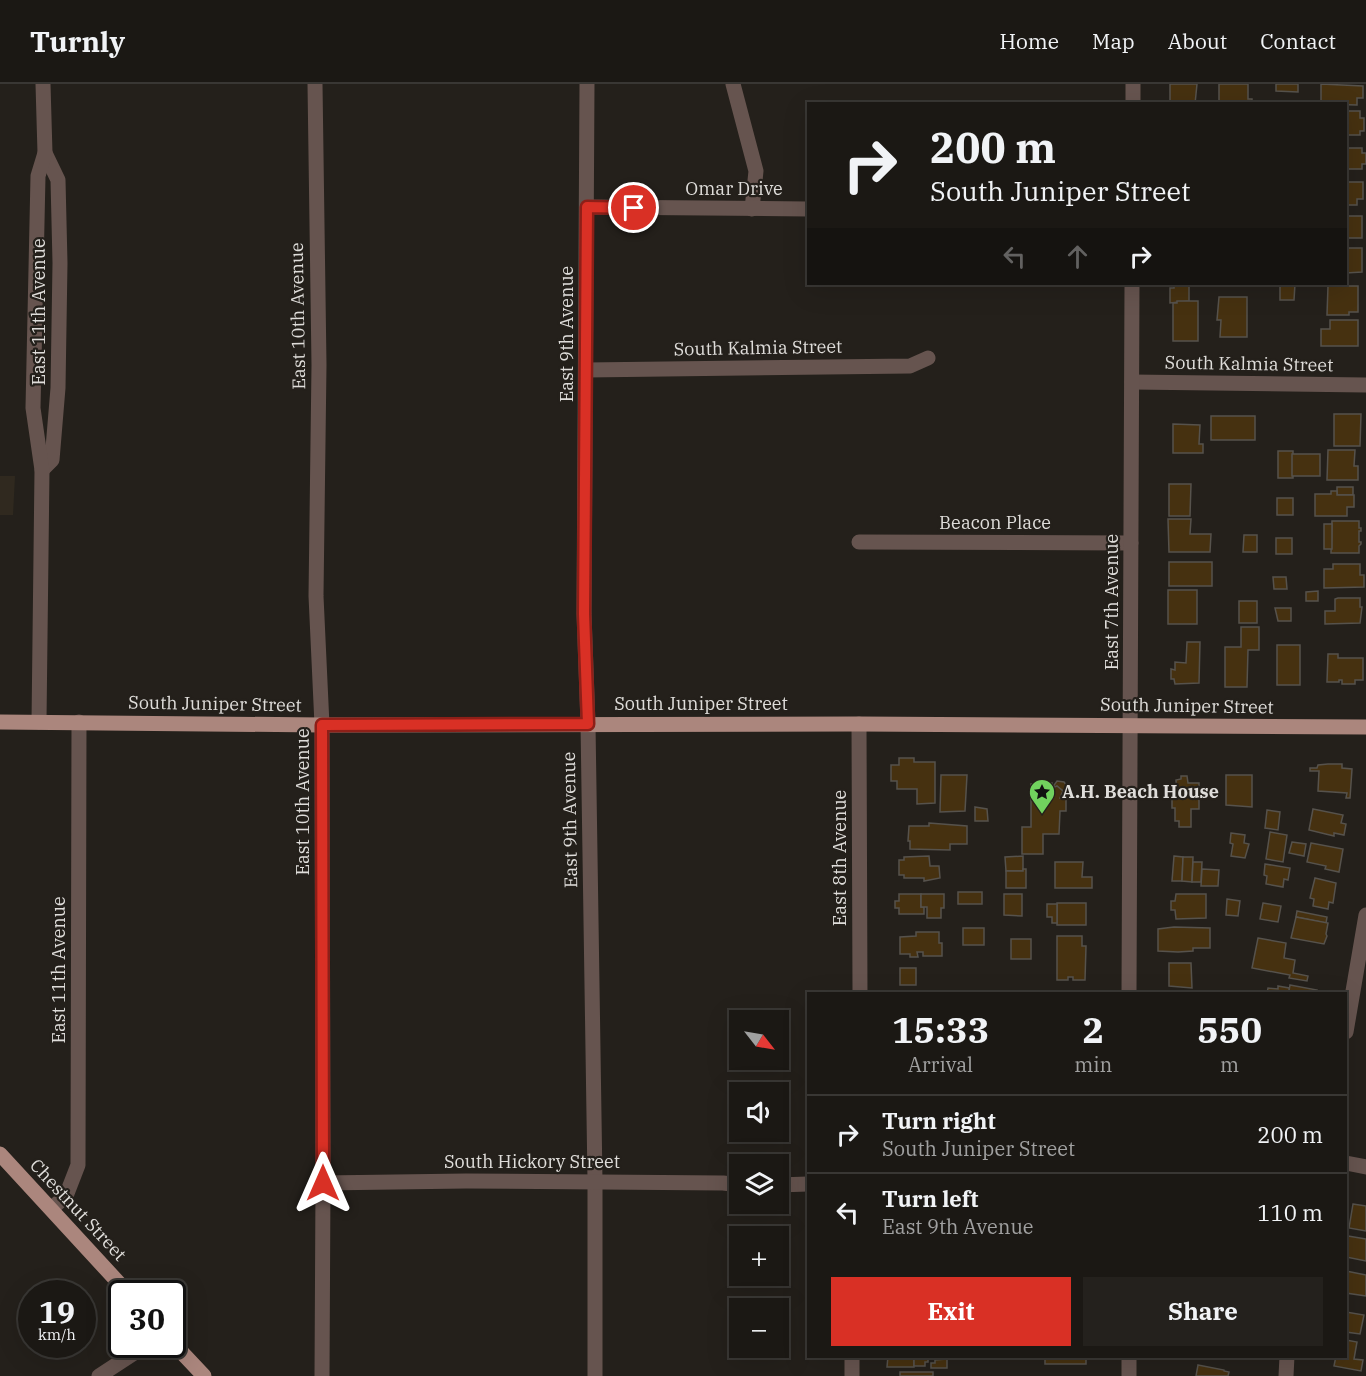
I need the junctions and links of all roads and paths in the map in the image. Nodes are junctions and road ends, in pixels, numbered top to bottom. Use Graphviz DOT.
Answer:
graph roads {
  1 [pos="43,84"];
  2 [pos="315,84"];
  3 [pos="587,84"];
  4 [pos="733,84"];
  5 [pos="1133,84"];
  6 [pos="1133,102"];
  7 [pos="45,153"];
  8 [pos="587,207"];
  9 [pos="752,209"];
  10 [pos="807,209"];
  11 [pos="1132,285"];
  12 [pos="928,358"];
  13 [pos="586,370"];
  14 [pos="1132,382"];
  15 [pos="1366,385"];
  16 [pos="42,470"];
  17 [pos="859,542"];
  18 [pos="1131,543"];
  19 [pos="0,722"];
  20 [pos="39,722"];
  21 [pos="79,722"];
  22 [pos="588,724"];
  23 [pos="859,724"];
  24 [pos="322,725"];
  25 [pos="1131,725"];
  26 [pos="1366,727"];
  27 [pos="1366,915"];
  28 [pos="860,992"];
  29 [pos="1130,992"];
  30 [pos="1347,1026"];
  31 [pos="0,1154"];
  32 [pos="1347,1163"];
  33 [pos="1366,1167"];
  34 [pos="595,1181"];
  35 [pos="323,1183"];
  36 [pos="807,1184"];
  37 [pos="729,1185"];
  38 [pos="789,1185"];
  39 [pos="52,1209"];
  40 [pos="116,1280"];
  41 [pos="186,1357"];
  42 [pos="127,1358"];
  43 [pos="852,1358"];
  44 [pos="1129,1358"];
  45 [pos="1287,1358"];
  46 [pos="99,1376"];
  47 [pos="204,1376"];
  48 [pos="321,1376"];
  49 [pos="595,1376"];
  50 [pos="852,1376"];
  51 [pos="1129,1376"];
  52 [pos="1286,1376"];
  1 -- 7 [label="street, East 11th Avenue"];
  2 -- 24 [label="street, East 10th Avenue"];
  3 -- 8 [label="street, East 9th Avenue"];
  4 -- 9 [label="street"];
  5 -- 6 [label="street"];
  7 -- 16 [label="street, East 11th Avenue"];
  7 -- 16 [label="street, East 11th Avenue"];
  8 -- 9 [label="street, Omar Drive"];
  8 -- 13 [label="street, East 9th Avenue"];
  9 -- 10 [label="street, Omar Drive"];
  11 -- 14 [label="street, East 7th Avenue"];
  12 -- 13 [label="street, South Kalmia Street"];
  13 -- 22 [label="street, East 9th Avenue"];
  14 -- 15 [label="street, South Kalmia Street"];
  14 -- 18 [label="street, East 7th Avenue"];
  16 -- 20 [label="street, East 11th Avenue"];
  17 -- 18 [label="street, Beacon Place"];
  18 -- 25 [label="street, East 7th Avenue"];
  19 -- 20 [label="main road, South Juniper Street"];
  20 -- 21 [label="main road, South Juniper Street"];
  21 -- 24 [label="main road, South Juniper Street"];
  21 -- 39 [label="street, East 11th Avenue"];
  22 -- 23 [label="main road, South Juniper Street"];
  22 -- 24 [label="main road, South Juniper Street"];
  22 -- 34 [label="street, East 9th Avenue"];
  23 -- 25 [label="main road, South Juniper Street"];
  23 -- 28 [label="street, East 8th Avenue"];
  24 -- 35 [label="street, East 10th Avenue"];
  25 -- 26 [label="main road, South Juniper Street"];
  25 -- 29 [label="street, East 7th Avenue"];
  27 -- 30 [label="street"];
  31 -- 39 [label="main road, Chestnut Street"];
  32 -- 33 [label="street"];
  34 -- 35 [label="street, South Hickory Street"];
  34 -- 37 [label="street, South Hickory Street"];
  34 -- 49 [label="street, East 9th Avenue"];
  35 -- 48 [label="street, East 10th Avenue"];
  36 -- 38 [label="street"];
  39 -- 40 [label="main road, Chestnut Street"];
  41 -- 47 [label="main road"];
  42 -- 46 [label="street"];
  43 -- 50 [label="street"];
  44 -- 51 [label="street"];
  45 -- 52 [label="street"];
}
